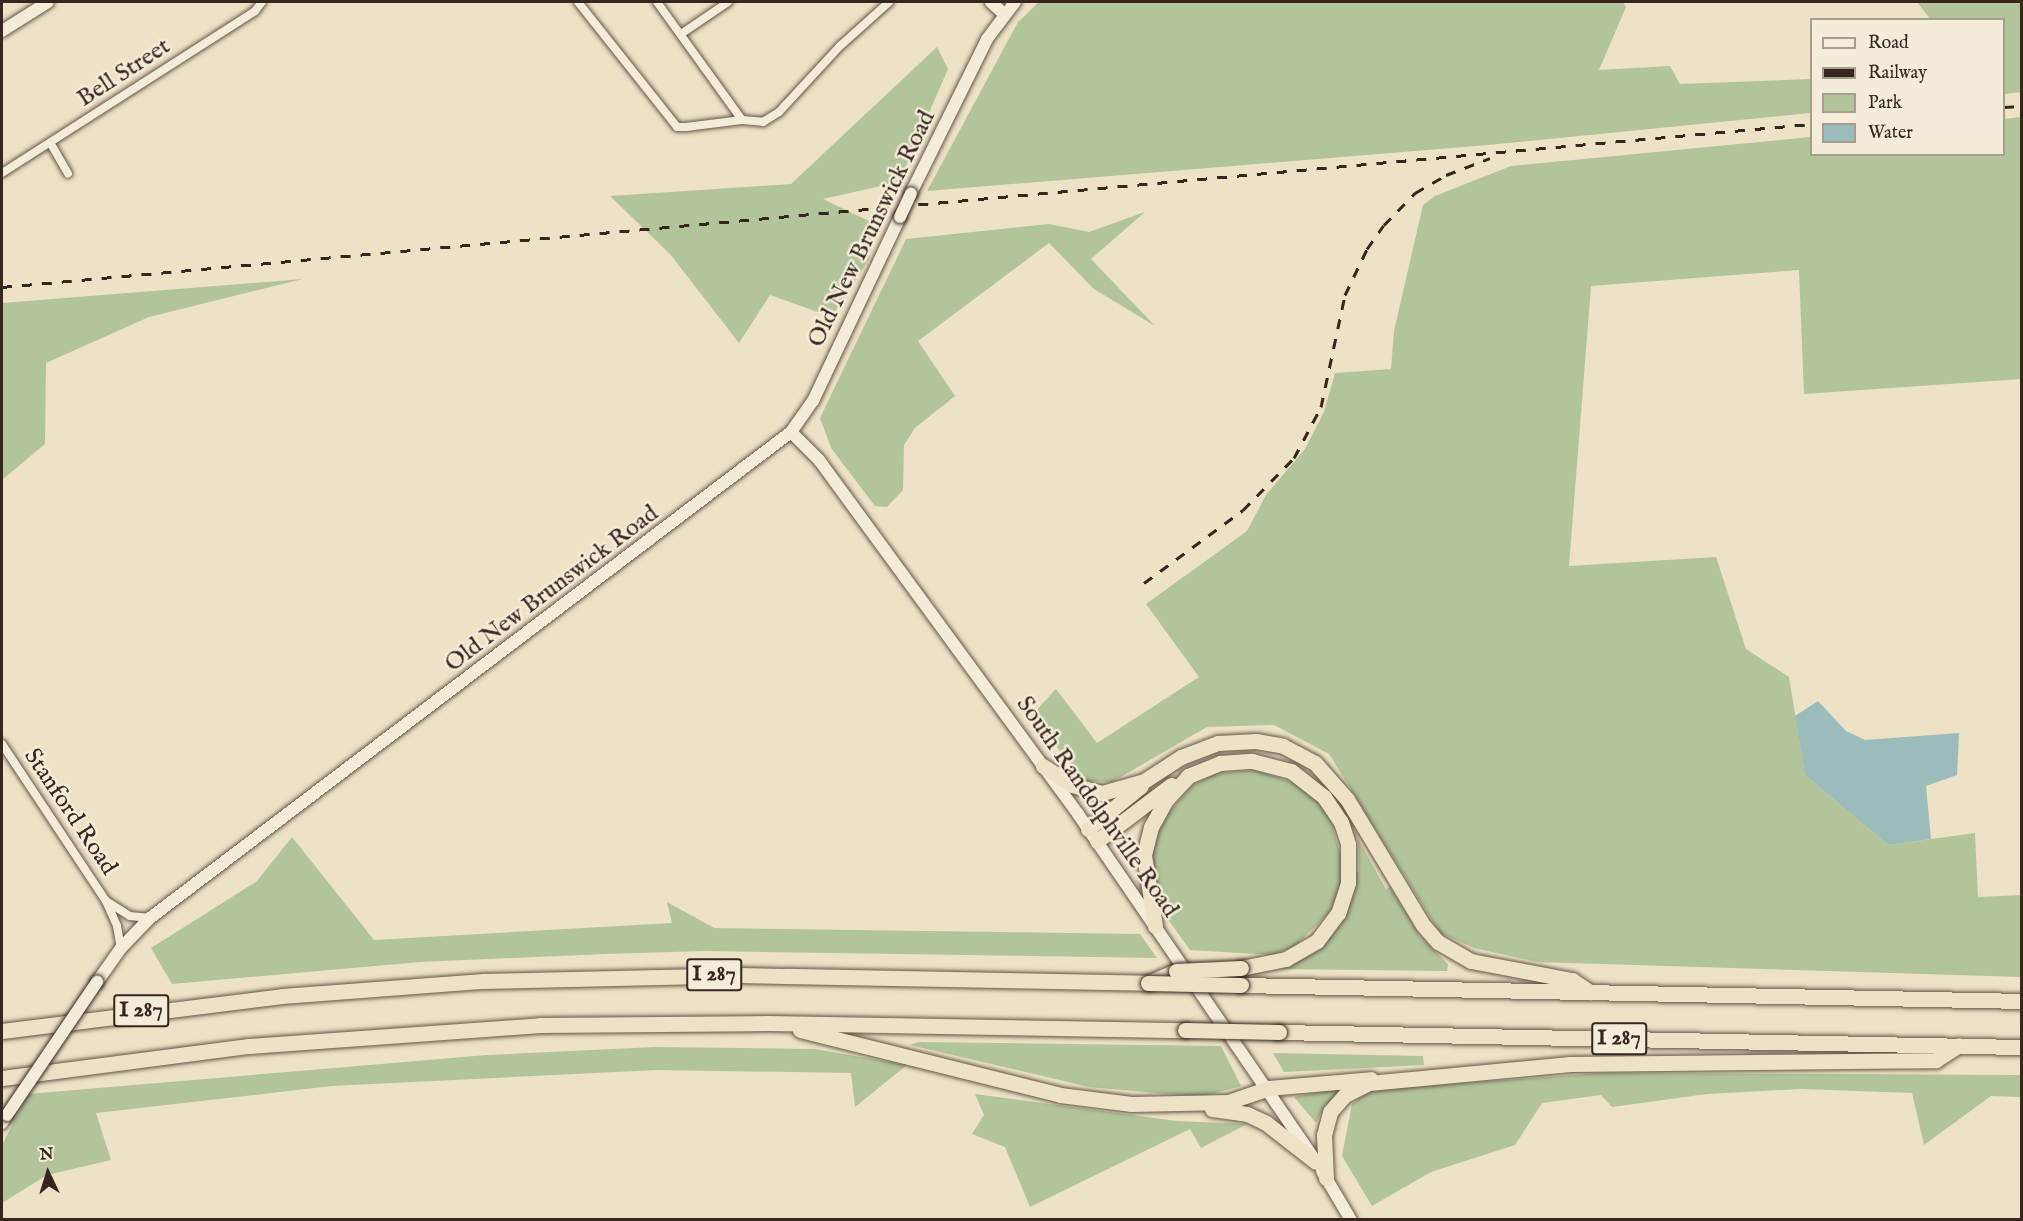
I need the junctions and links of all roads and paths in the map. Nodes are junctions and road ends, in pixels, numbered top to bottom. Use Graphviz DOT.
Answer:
graph roads {
  1 [pos="48,2"];
  2 [pos="262,2"];
  3 [pos="578,2"];
  4 [pos="657,2"];
  5 [pos="728,2"];
  6 [pos="889,2"];
  7 [pos="991,2"];
  8 [pos="1015,2"];
  9 [pos="1003,13"];
  10 [pos="2,31"];
  11 [pos="681,34"];
  12 [pos="742,120"];
  13 [pos="51,144"];
  14 [pos="2,173"];
  15 [pos="68,174"];
  16 [pos="791,432"];
  17 [pos="2,744"];
  18 [pos="1043,766"];
  19 [pos="1188,776"];
  20 [pos="1144,781"];
  21 [pos="1092,835"];
  22 [pos="106,901"];
  23 [pos="150,918"];
  24 [pos="1155,926"];
  25 [pos="121,948"];
  26 [pos="1148,983"];
  27 [pos="1590,992"];
  28 [pos="2022,1001"];
  29 [pos="768,1023"];
  30 [pos="2,1031"];
  31 [pos="1959,1046"];
  32 [pos="2022,1047"];
  33 [pos="2,1078"];
  34 [pos="1392,1079"];
  35 [pos="1269,1088"];
  36 [pos="1194,1105"];
  37 [pos="4,1119"];
  38 [pos="1316,1162"];
  39 [pos="1326,1178"];
  40 [pos="1351,1220"];
  1 -- 10 [label="main road"];
  2 -- 13 [label="street, Bell Street"];
  3 -- 12 [label="street"];
  4 -- 11 [label="street"];
  5 -- 11 [label="street"];
  6 -- 12 [label="street"];
  7 -- 9 [label="main road"];
  8 -- 9 [label="main road, Old New Brunswick Road"];
  9 -- 16 [label="main road, Old New Brunswick Road, bridge"];
  11 -- 12 [label="street"];
  13 -- 14 [label="street, Bell Street"];
  13 -- 15 [label="street"];
  16 -- 18 [label="main road, South Randolphville Road"];
  16 -- 23 [label="main road, Old New Brunswick Road"];
  17 -- 22 [label="street, Stanford Road"];
  18 -- 20 [label="highway"];
  18 -- 21 [label="main road, South Randolphville Road"];
  19 -- 21 [label="highway"];
  19 -- 24 [label="highway"];
  19 -- 26 [label="highway, bridge"];
  20 -- 21 [label="highway"];
  20 -- 27 [label="highway"];
  21 -- 24 [label="main road, South Randolphville Road"];
  22 -- 23 [label="street, Stanford Road"];
  22 -- 25 [label="street, Stanford Road"];
  23 -- 25 [label="main road, Old New Brunswick Road"];
  24 -- 35 [label="main road, South Randolphville Road"];
  25 -- 37 [label="main road, Old New Brunswick Road, bridge"];
  26 -- 27 [label="highway, I 287, bridge"];
  26 -- 30 [label="highway, I 287"];
  27 -- 28 [label="highway, I 287"];
  29 -- 31 [label="highway, I 287, bridge"];
  29 -- 33 [label="highway, I 287"];
  29 -- 36 [label="highway"];
  31 -- 32 [label="highway, I 287"];
  31 -- 34 [label="highway"];
  34 -- 35 [label="highway"];
  34 -- 39 [label="highway"];
  35 -- 36 [label="highway"];
  35 -- 38 [label="main road, South Randolphville Road"];
  36 -- 38 [label="highway"];
  38 -- 39 [label="main road, South Randolphville Road"];
  39 -- 40 [label="main road, South Randolphville Road"];
}
